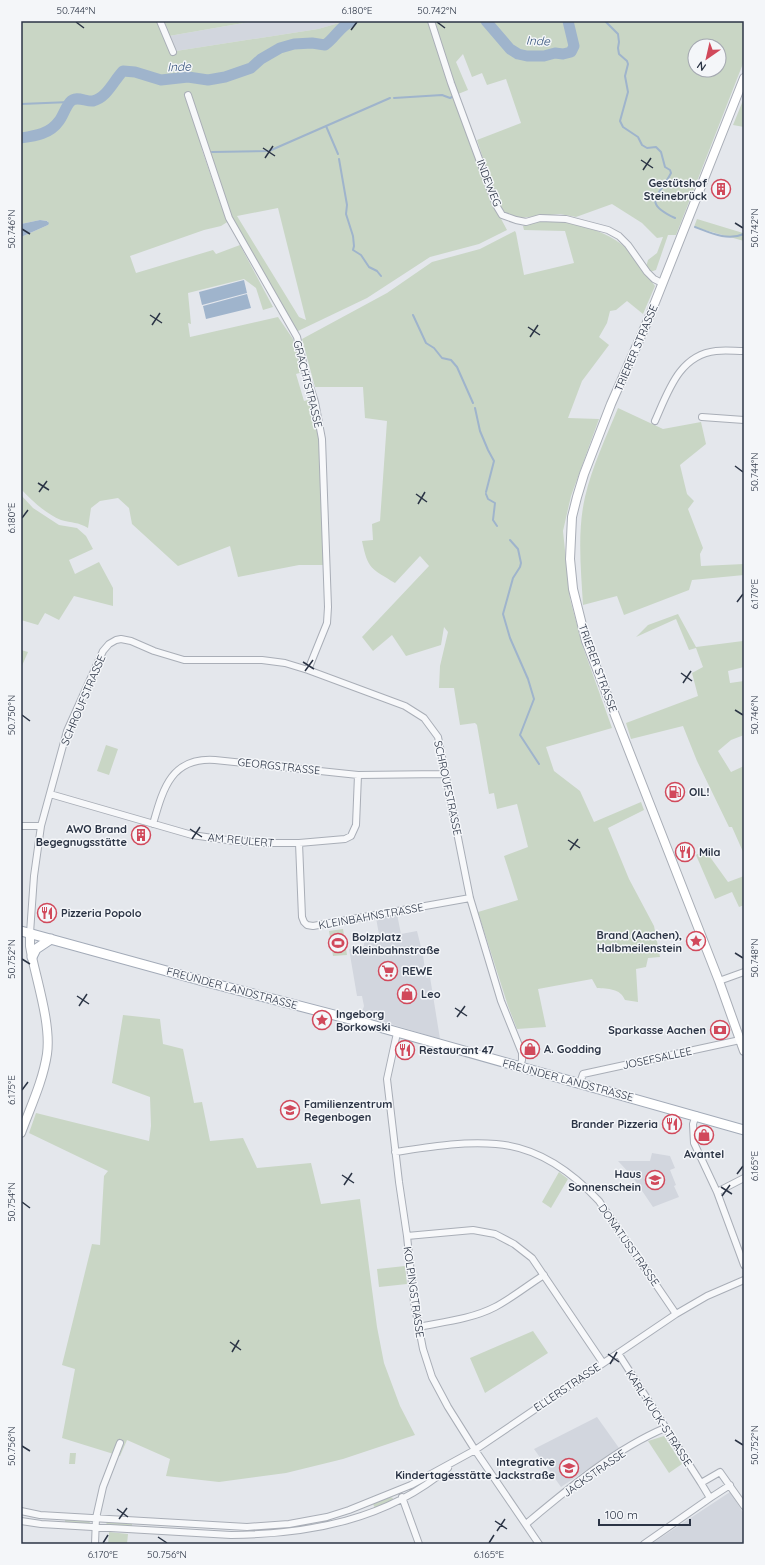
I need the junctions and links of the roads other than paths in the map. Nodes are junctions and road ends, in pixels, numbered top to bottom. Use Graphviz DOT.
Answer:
graph roads {
  1 [pos="160,21"];
  2 [pos="431,21"];
  3 [pos="173,52"];
  4 [pos="744,78"];
  5 [pos="188,94"];
  6 [pos="662,283"];
  7 [pos="744,351"];
  8 [pos="702,417"];
  9 [pos="744,420"];
  10 [pos="655,421"];
  11 [pos="308,670"];
  12 [pos="358,774"];
  13 [pos="444,774"];
  14 [pos="50,794"];
  15 [pos="153,824"];
  16 [pos="21,826"];
  17 [pos="41,826"];
  18 [pos="299,844"];
  19 [pos="470,898"];
  20 [pos="21,931"];
  21 [pos="30,933"];
  22 [pos="51,939"];
  23 [pos="32,957"];
  24 [pos="744,972"];
  25 [pos="719,981"];
  26 [pos="397,1033"];
  27 [pos="742,1040"];
  28 [pos="744,1051"];
  29 [pos="520,1067"];
  30 [pos="580,1083"];
  31 [pos="696,1115"];
  32 [pos="744,1130"];
  33 [pos="21,1133"];
  34 [pos="395,1152"];
  35 [pos="744,1178"];
  36 [pos="717,1192"];
  37 [pos="407,1236"];
  38 [pos="744,1265"];
  39 [pos="544,1275"];
  40 [pos="744,1280"];
  41 [pos="676,1314"];
  42 [pos="418,1327"];
  43 [pos="618,1353"];
  44 [pos="603,1363"];
  45 [pos="665,1428"];
  46 [pos="120,1443"];
  47 [pos="475,1450"];
  48 [pos="460,1458"];
  49 [pos="701,1483"];
  50 [pos="730,1485"];
  51 [pos="399,1490"];
  52 [pos="710,1498"];
  53 [pos="403,1499"];
  54 [pos="744,1506"];
  55 [pos="21,1511"];
  56 [pos="96,1518"];
  57 [pos="21,1521"];
  58 [pos="526,1524"];
  59 [pos="263,1526"];
  60 [pos="96,1527"];
  61 [pos="264,1535"];
  62 [pos="95,1544"];
  63 [pos="419,1544"];
  64 [pos="539,1544"];
  65 [pos="644,1544"];
  1 -- 3 [label="street"];
  2 -- 6 [label="street, INDEWEG"];
  4 -- 6 [label="main road, TRIERER STRASSE"];
  5 -- 11 [label="street, GRACHTSTRASSE"];
  6 -- 25 [label="main road, TRIERER STRASSE"];
  7 -- 10 [label="street"];
  8 -- 9 [label="street"];
  11 -- 13 [label="street, SCHROUFSTRASSE"];
  11 -- 14 [label="street, SCHROUFSTRASSE"];
  12 -- 13 [label="street, GEORGSTRASSE"];
  12 -- 15 [label="street, GEORGSTRASSE"];
  12 -- 18 [label="street, AM REULERT"];
  13 -- 19 [label="street, SCHROUFSTRASSE"];
  14 -- 15 [label="street, AM REULERT"];
  14 -- 17 [label="street, SCHROUFSTRASSE"];
  15 -- 18 [label="street, AM REULERT"];
  16 -- 17 [label="street"];
  17 -- 21 [label="street, SCHROUFSTRASSE"];
  18 -- 19 [label="street, KLEINBAHNSTRASSE"];
  19 -- 29 [label="street, SCHROUFSTRASSE"];
  20 -- 21 [label="main road, FREUNDER LANDSTRASSE"];
  21 -- 22 [label="main road, FREUNDER LANDSTRASSE"];
  21 -- 23 [label="main road"];
  22 -- 23 [label="main road"];
  22 -- 26 [label="main road, FREUNDER LANDSTRASSE"];
  23 -- 33 [label="main road"];
  24 -- 25 [label="street"];
  25 -- 27 [label="main road, TRIERER STRASSE"];
  26 -- 29 [label="main road, FREUNDER LANDSTRASSE"];
  26 -- 34 [label="street, KOLPINGSTRASSE"];
  27 -- 28 [label="main road, TRIERER STRASSE"];
  27 -- 30 [label="street, JOSEFSALLEE"];
  29 -- 30 [label="main road, FREUNDER LANDSTRASSE"];
  30 -- 31 [label="main road, FREUNDER LANDSTRASSE"];
  31 -- 32 [label="main road, FREUNDER LANDSTRASSE"];
  31 -- 36 [label="street"];
  34 -- 37 [label="street, KOLPINGSTRASSE"];
  34 -- 41 [label="street, DONATUSSTRASSE"];
  35 -- 36 [label="street"];
  36 -- 38 [label="street"];
  37 -- 39 [label="street"];
  37 -- 42 [label="street, KOLPINGSTRASSE"];
  39 -- 42 [label="street"];
  39 -- 44 [label="street"];
  40 -- 41 [label="street, ELLERSTRASSE"];
  41 -- 43 [label="street, ELLERSTRASSE"];
  42 -- 47 [label="street, KOLPINGSTRASSE"];
  43 -- 44 [label="street, ELLERSTRASSE"];
  43 -- 45 [label="street, KARL-KUCK-STRASSE"];
  44 -- 47 [label="street, ELLERSTRASSE"];
  45 -- 49 [label="street, KARL-KUCK-STRASSE"];
  45 -- 58 [label="street, JACKSTRASSE"];
  46 -- 56 [label="street"];
  47 -- 48 [label="street, ELLERSTRASSE"];
  47 -- 58 [label="street, KOLPINGSTRASSE"];
  48 -- 51 [label="street"];
  48 -- 53 [label="street"];
  49 -- 50 [label="street"];
  49 -- 52 [label="street, KARL-KUCK-STRASSE"];
  50 -- 52 [label="street"];
  50 -- 54 [label="street"];
  51 -- 53 [label="street"];
  51 -- 59 [label="street"];
  52 -- 65 [label="street"];
  53 -- 61 [label="street"];
  53 -- 63 [label="street"];
  55 -- 56 [label="street"];
  56 -- 59 [label="street"];
  56 -- 60 [label="street"];
  57 -- 60 [label="street"];
  58 -- 64 [label="street, KOLPINGSTRASSE"];
  59 -- 61 [label="street"];
  60 -- 61 [label="street"];
  60 -- 62 [label="street"];
}
